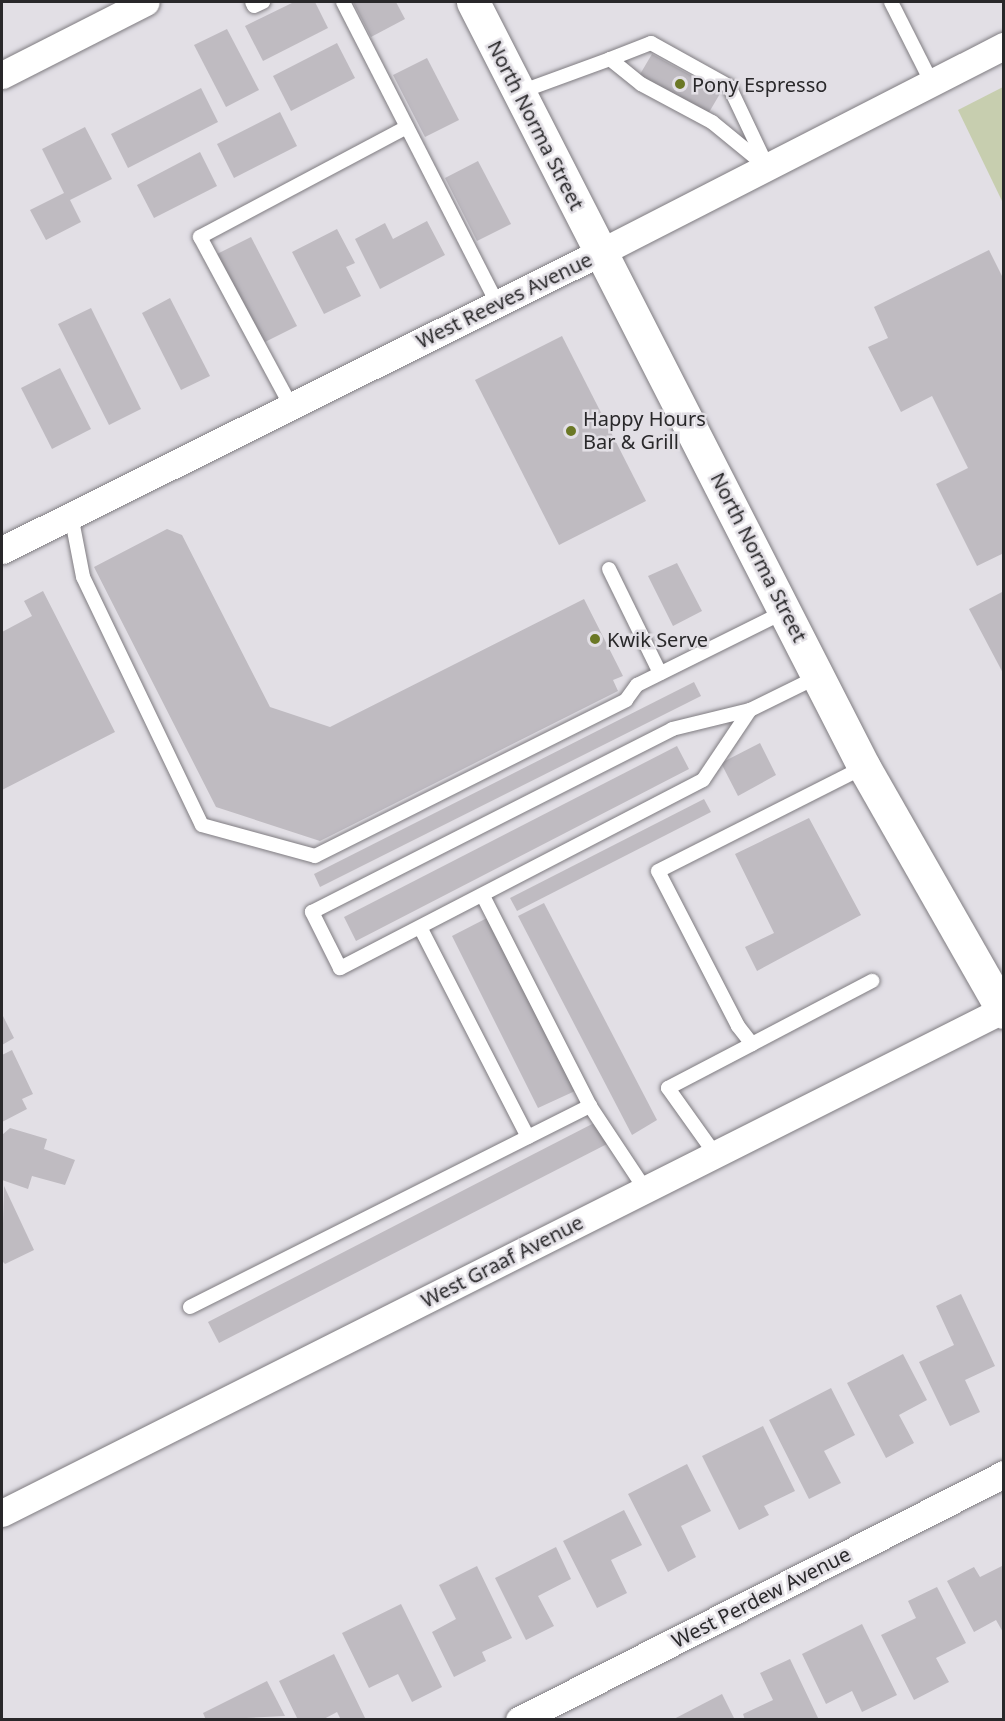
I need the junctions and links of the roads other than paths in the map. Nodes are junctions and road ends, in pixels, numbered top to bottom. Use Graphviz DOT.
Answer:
graph roads {
  1 [pos="146,2"];
  2 [pos="252,2"];
  3 [pos="263,2"];
  4 [pos="343,2"];
  5 [pos="473,2"];
  6 [pos="891,2"];
  7 [pos="1004,46"];
  8 [pos="610,59"];
  9 [pos="2,75"];
  10 [pos="932,83"];
  11 [pos="520,92"];
  12 [pos="407,127"];
  13 [pos="767,167"];
  14 [pos="601,252"];
  15 [pos="497,303"];
  16 [pos="291,406"];
  17 [pos="71,515"];
  18 [pos="2,550"];
  19 [pos="609,569"];
  20 [pos="786,611"];
  21 [pos="660,673"];
  22 [pos="819,676"];
  23 [pos="750,710"];
  24 [pos="864,767"];
  25 [pos="483,896"];
  26 [pos="421,929"];
  27 [pos="872,981"];
  28 [pos="1003,1010"];
  29 [pos="752,1044"];
  30 [pos="590,1106"];
  31 [pos="528,1137"];
  32 [pos="715,1154"];
  33 [pos="645,1189"];
  34 [pos="190,1307"];
  35 [pos="1004,1474"];
  36 [pos="2,1513"];
  37 [pos="519,1719"];
  1 -- 9 [label="street"];
  2 -- 3 [label="lane"];
  4 -- 12 [label="lane"];
  5 -- 11 [label="street, North Norma Street"];
  6 -- 10 [label="lane"];
  7 -- 10 [label="street, West Reeves Avenue"];
  8 -- 11 [label="lane"];
  8 -- 13 [label="lane"];
  8 -- 13 [label="lane"];
  10 -- 13 [label="street, West Reeves Avenue"];
  11 -- 14 [label="street, North Norma Street"];
  12 -- 15 [label="lane"];
  12 -- 16 [label="lane"];
  13 -- 14 [label="street, West Reeves Avenue"];
  14 -- 15 [label="street, West Reeves Avenue"];
  14 -- 20 [label="street, North Norma Street"];
  15 -- 16 [label="street, West Reeves Avenue"];
  16 -- 17 [label="street, West Reeves Avenue"];
  17 -- 18 [label="street, West Reeves Avenue"];
  17 -- 21 [label="lane"];
  19 -- 21 [label="lane"];
  20 -- 21 [label="lane"];
  20 -- 22 [label="street, North Norma Street"];
  22 -- 23 [label="lane"];
  22 -- 24 [label="street, North Norma Street"];
  23 -- 25 [label="lane"];
  23 -- 26 [label="lane"];
  24 -- 28 [label="street, North Norma Street"];
  24 -- 29 [label="lane"];
  25 -- 26 [label="lane"];
  25 -- 30 [label="lane"];
  26 -- 31 [label="lane"];
  27 -- 29 [label="lane"];
  28 -- 32 [label="street, West Graaf Avenue"];
  29 -- 32 [label="lane"];
  30 -- 31 [label="lane"];
  30 -- 33 [label="lane"];
  31 -- 34 [label="lane"];
  32 -- 33 [label="street, West Graaf Avenue"];
  33 -- 36 [label="street, West Graaf Avenue"];
  35 -- 37 [label="street, West Perdew Avenue"];
}
